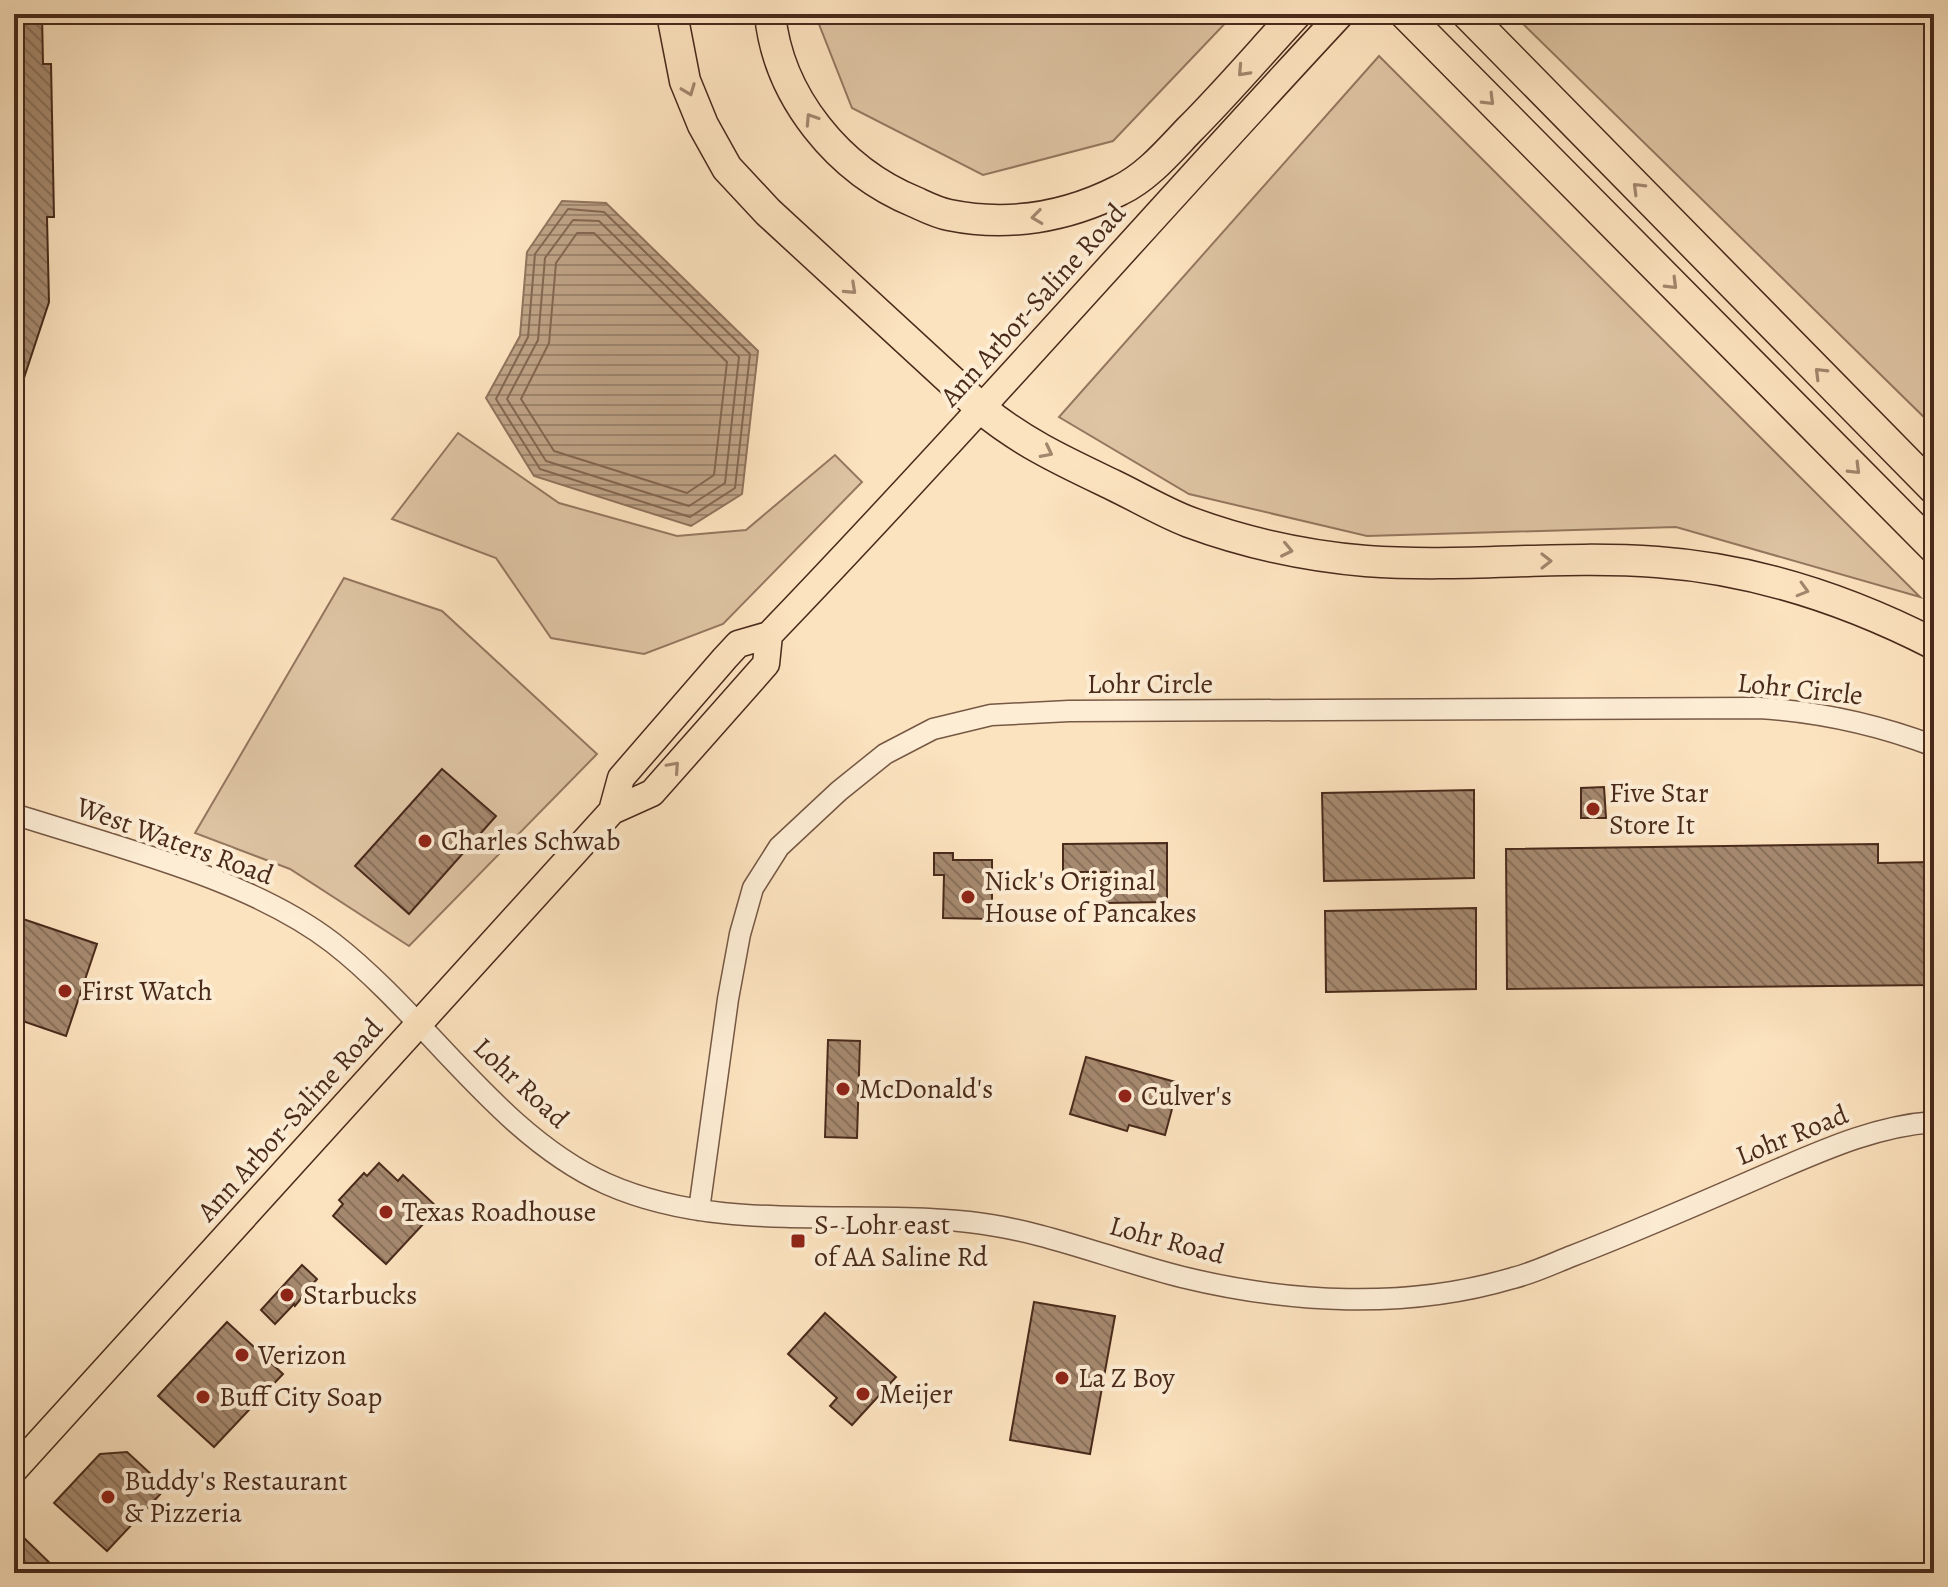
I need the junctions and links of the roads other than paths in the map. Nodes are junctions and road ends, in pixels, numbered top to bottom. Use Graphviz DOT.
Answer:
graph roads {
  1 [pos="672,14"];
  2 [pos="770,14"];
  3 [pos="1296,14"];
  4 [pos="1405,14"];
  5 [pos="1467,14"];
  6 [pos="1333,22"];
  7 [pos="982,409"];
  8 [pos="1934,489"];
  9 [pos="1934,548"];
  10 [pos="1934,644"];
  11 [pos="1934,746"];
  12 [pos="14,814"];
  13 [pos="420,1024"];
  14 [pos="1934,1122"];
  15 [pos="699,1210"];
  16 [pos="14,1470"];
  1 -- 7 [label="highway, one-way"];
  3 -- 2 [label="highway, one-way"];
  4 -- 9 [label="highway, one-way"];
  8 -- 5 [label="highway, one-way"];
  6 -- 7 [label="main road, Ann Arbor-Saline Road"];
  7 -- 10 [label="highway, one-way"];
  7 -- 13 [label="main road, Ann Arbor-Saline Road"];
  11 -- 15 [label="street, Lohr Circle"];
  12 -- 13 [label="street, West Waters Road"];
  13 -- 15 [label="street, Lohr Road"];
  13 -- 16 [label="main road, Ann Arbor-Saline Road"];
  14 -- 15 [label="street, Lohr Road"];
}
